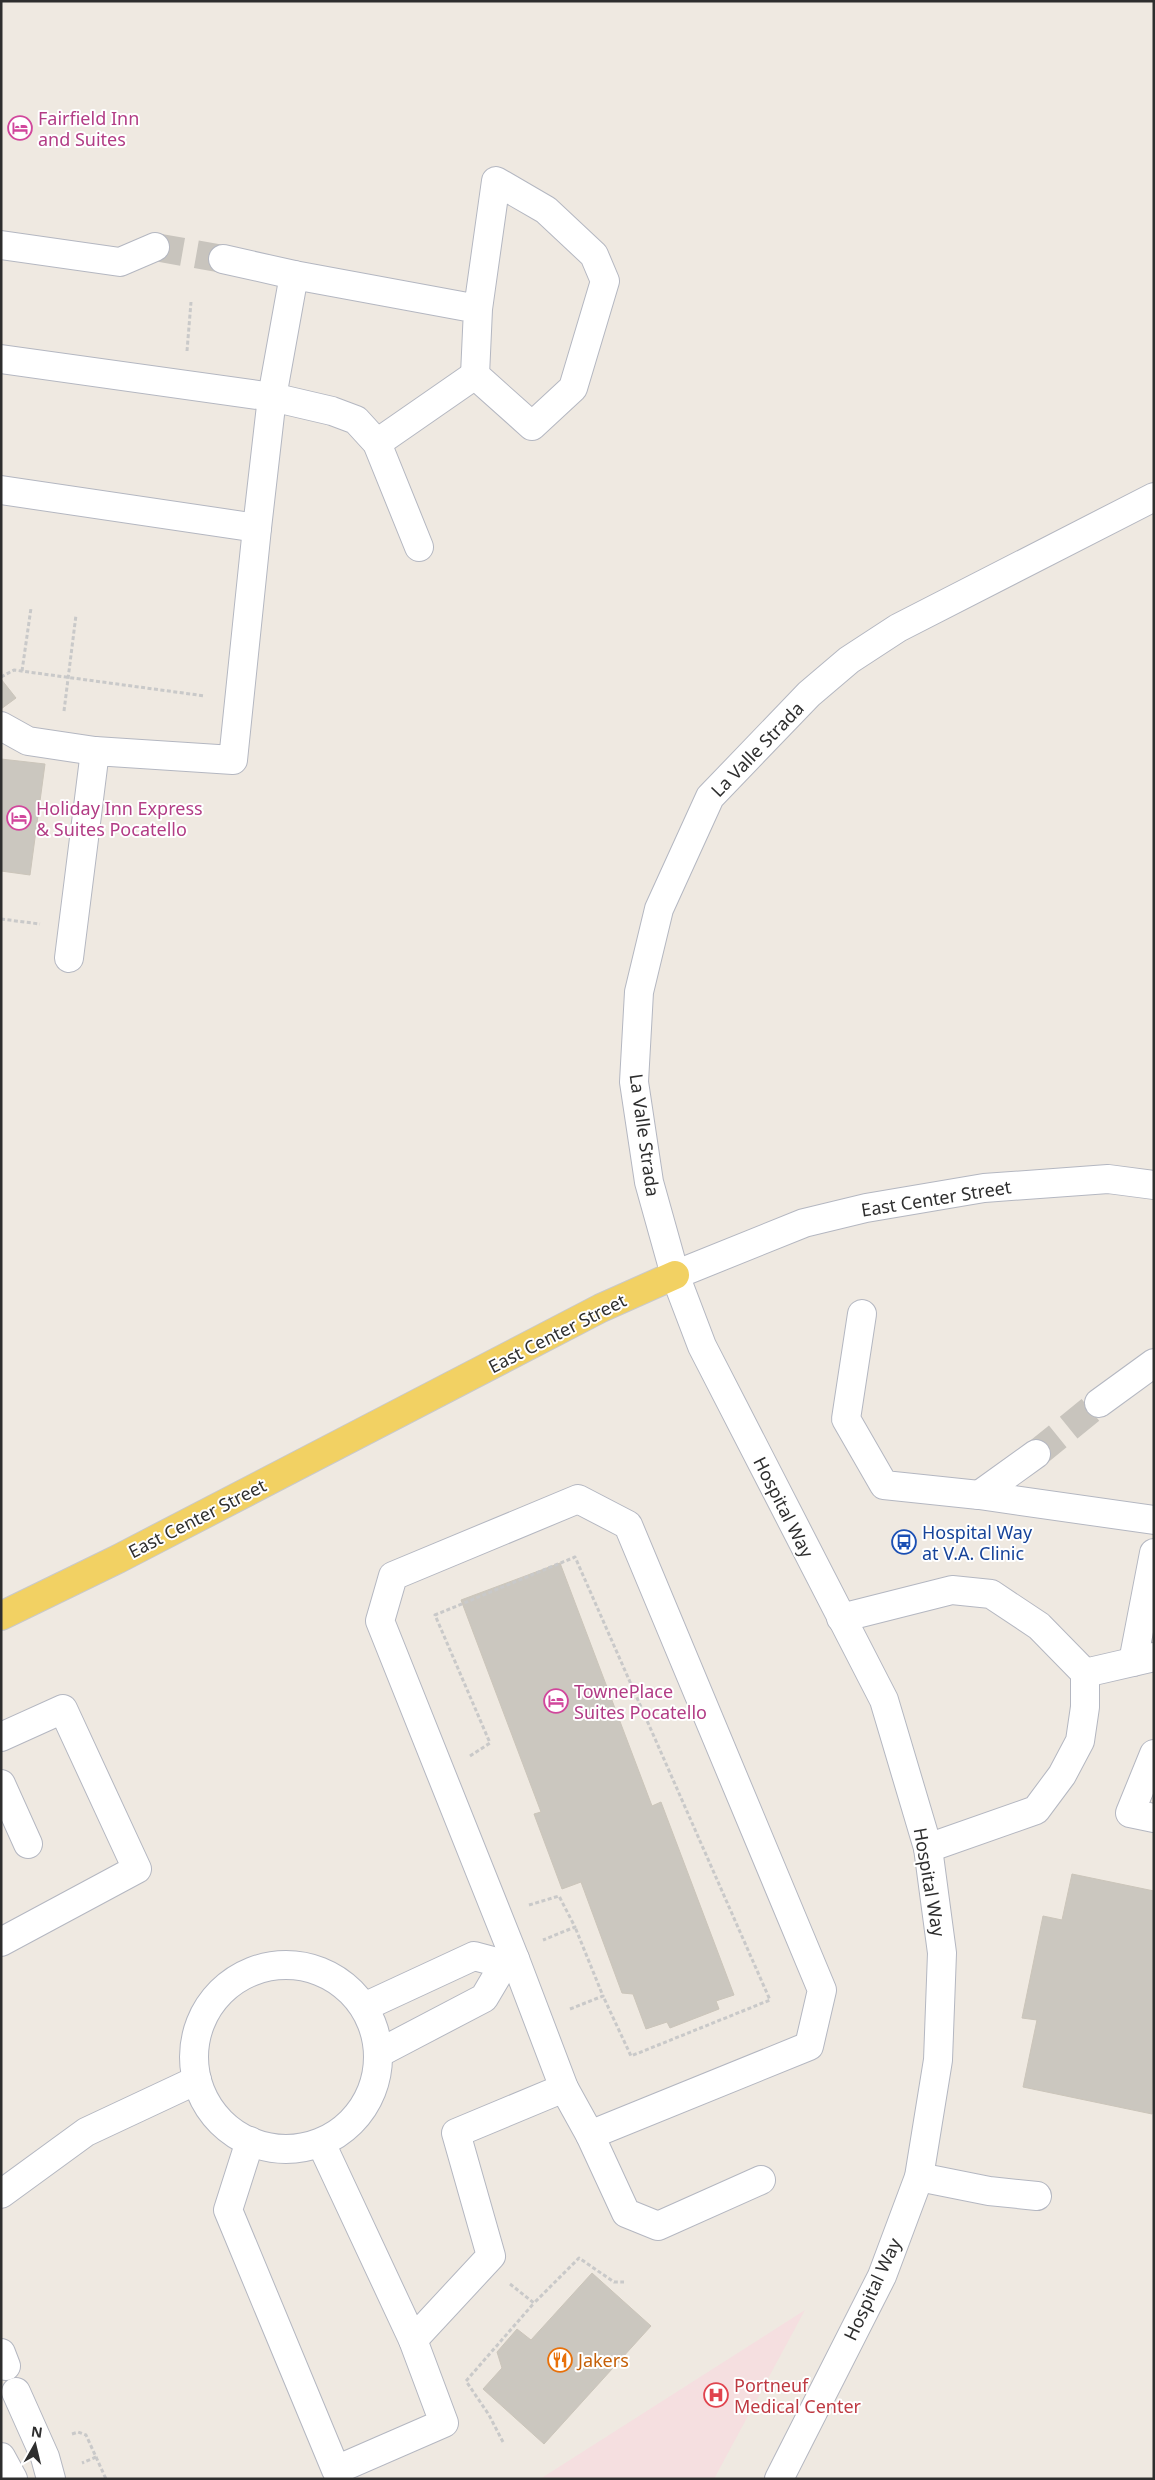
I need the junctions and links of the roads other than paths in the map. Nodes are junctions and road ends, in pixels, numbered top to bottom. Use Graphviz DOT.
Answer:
graph roads {
  1 [pos="1,245"];
  2 [pos="154,248"];
  3 [pos="223,259"];
  4 [pos="294,276"];
  5 [pos="478,309"];
  6 [pos="1,359"];
  7 [pos="475,375"];
  8 [pos="272,397"];
  9 [pos="377,443"];
  10 [pos="1,490"];
  11 [pos="1154,497"];
  12 [pos="257,528"];
  13 [pos="419,547"];
  14 [pos="1,726"];
  15 [pos="95,751"];
  16 [pos="69,958"];
  17 [pos="1154,1184"];
  18 [pos="675,1275"];
  19 [pos="862,1314"];
  20 [pos="1154,1363"];
  21 [pos="1099,1403"];
  22 [pos="1036,1454"];
  23 [pos="979,1495"];
  24 [pos="1154,1520"];
  25 [pos="1154,1552"];
  26 [pos="1,1616"];
  27 [pos="841,1618"];
  28 [pos="1143,1660"];
  29 [pos="1085,1673"];
  30 [pos="1,1736"];
  31 [pos="1154,1754"];
  32 [pos="1,1784"];
  33 [pos="1154,1818"];
  34 [pos="28,1844"];
  35 [pos="928,1848"];
  36 [pos="1,1942"];
  37 [pos="509,1961"];
  38 [pos="364,2007"];
  39 [pos="378,2053"];
  40 [pos="197,2080"];
  41 [pos="564,2088"];
  42 [pos="590,2135"];
  43 [pos="250,2141"];
  44 [pos="321,2143"];
  45 [pos="919,2177"];
  46 [pos="761,2180"];
  47 [pos="1,2194"];
  48 [pos="1037,2196"];
  49 [pos="412,2340"];
  50 [pos="16,2392"];
  51 [pos="1,2457"];
  52 [pos="13,2479"];
  53 [pos="51,2479"];
  54 [pos="779,2479"];
  1 -- 2 [label="street"];
  3 -- 4 [label="street"];
  4 -- 5 [label="street"];
  4 -- 8 [label="street"];
  5 -- 7 [label="street"];
  5 -- 7 [label="street"];
  6 -- 8 [label="street"];
  7 -- 9 [label="street"];
  8 -- 9 [label="street"];
  8 -- 12 [label="street"];
  9 -- 13 [label="street"];
  10 -- 12 [label="street"];
  11 -- 18 [label="street, La Valle Strada"];
  12 -- 15 [label="street"];
  14 -- 15 [label="street"];
  15 -- 16 [label="street"];
  17 -- 18 [label="street, East Center Street"];
  18 -- 26 [label="main road, East Center Street"];
  18 -- 27 [label="street, Hospital Way"];
  19 -- 23 [label="street"];
  20 -- 21 [label="street"];
  22 -- 23 [label="street"];
  23 -- 24 [label="street"];
  25 -- 28 [label="street"];
  27 -- 29 [label="street"];
  27 -- 35 [label="street, Hospital Way"];
  28 -- 29 [label="street"];
  29 -- 35 [label="street"];
  30 -- 36 [label="street"];
  31 -- 33 [label="street"];
  32 -- 34 [label="street"];
  35 -- 45 [label="street, Hospital Way"];
  37 -- 38 [label="street"];
  37 -- 39 [label="street"];
  37 -- 41 [label="street"];
  37 -- 42 [label="street"];
  38 -- 39 [label="street"];
  38 -- 40 [label="street"];
  39 -- 44 [label="street"];
  40 -- 43 [label="street"];
  40 -- 47 [label="street"];
  41 -- 42 [label="street"];
  41 -- 49 [label="street"];
  42 -- 46 [label="street"];
  43 -- 44 [label="street"];
  43 -- 49 [label="street"];
  44 -- 49 [label="street"];
  45 -- 48 [label="street"];
  45 -- 54 [label="street, Hospital Way"];
  50 -- 53 [label="street"];
  51 -- 52 [label="street"];
}
